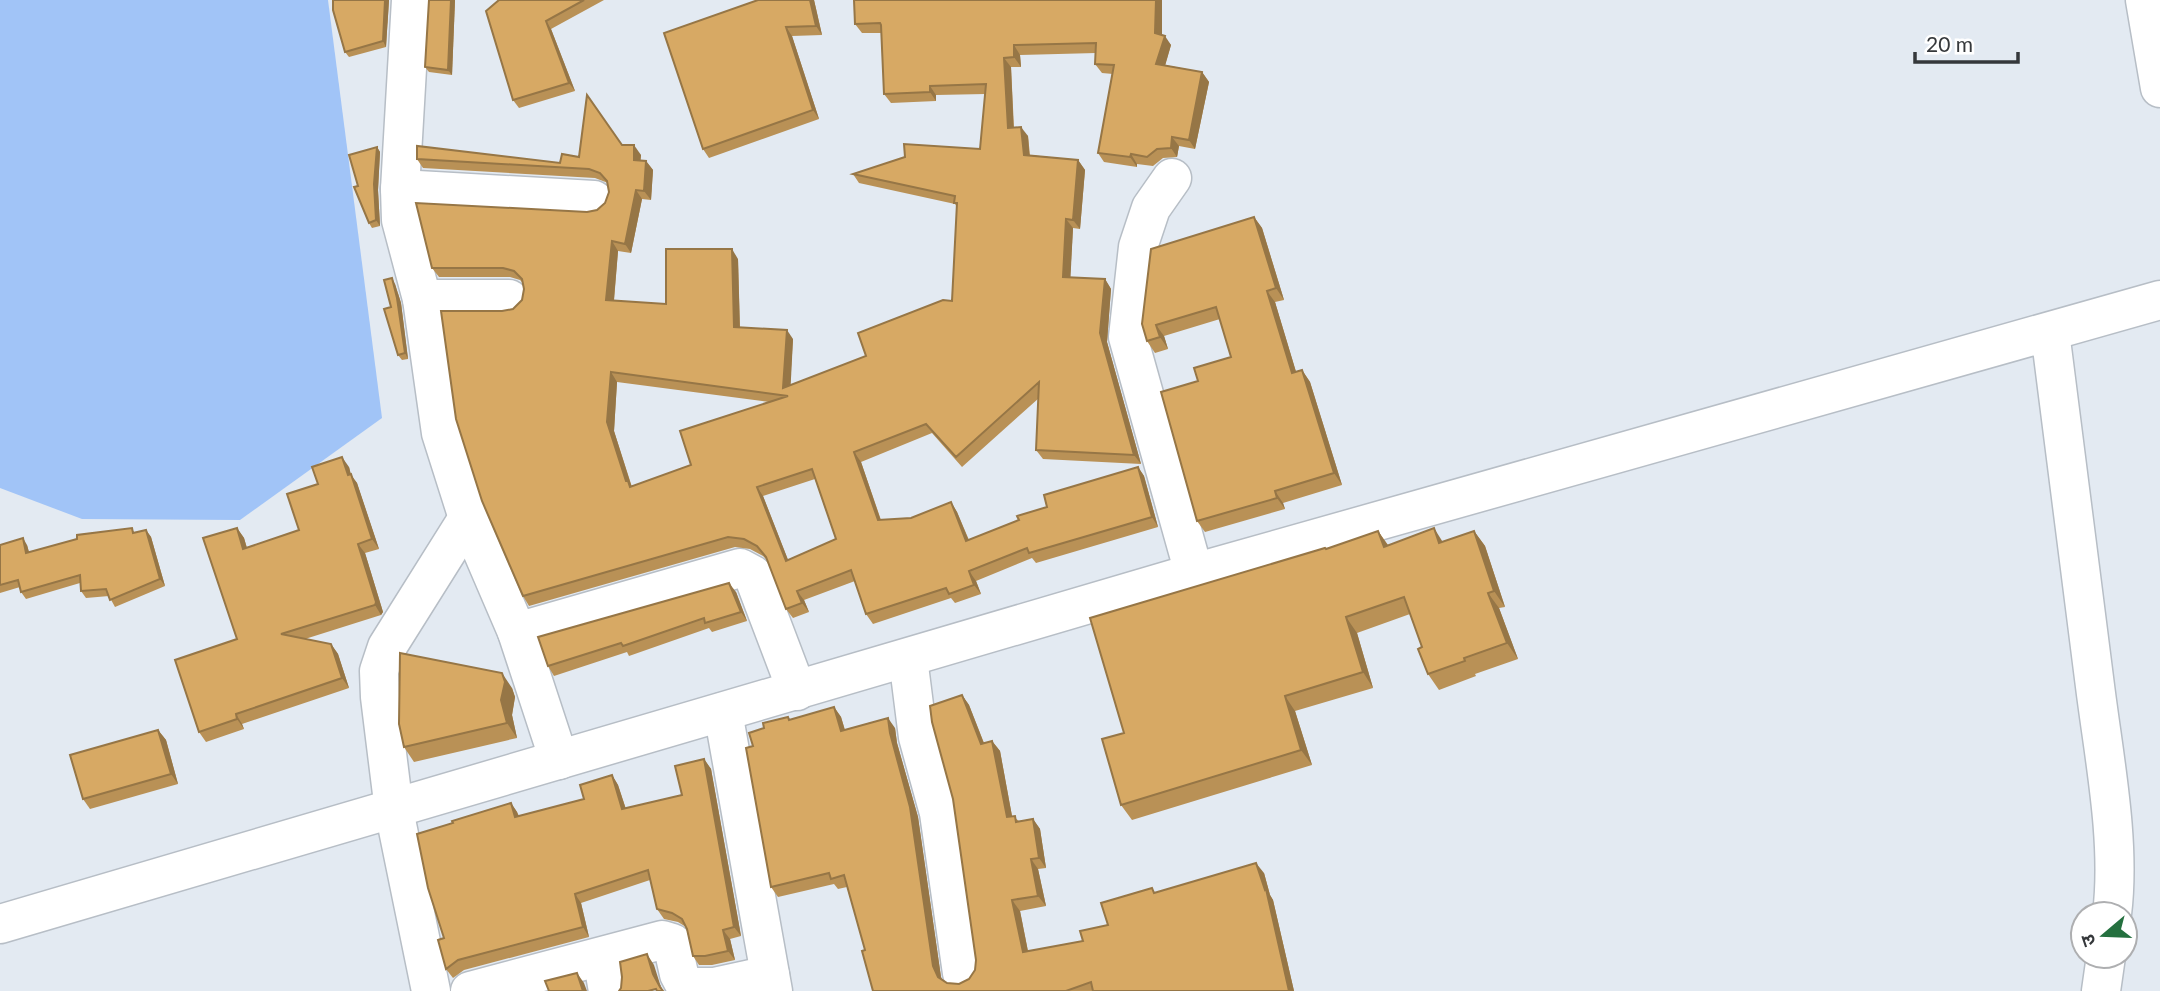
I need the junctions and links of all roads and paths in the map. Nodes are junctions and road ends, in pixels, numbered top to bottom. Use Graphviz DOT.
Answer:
graph roads {
  1 [pos="411,0"];
  2 [pos="2145,0"];
  3 [pos="2160,88"];
  4 [pos="1172,178"];
  5 [pos="400,190"];
  6 [pos="594,200"];
  7 [pos="422,299"];
  8 [pos="509,299"];
  9 [pos="2160,300"];
  10 [pos="2050,332"];
  11 [pos="468,518"];
  12 [pos="1194,573"];
  13 [pos="517,632"];
  14 [pos="908,658"];
  15 [pos="797,691"];
  16 [pos="723,712"];
  17 [pos="559,760"];
  18 [pos="394,810"];
  19 [pos="2114,900"];
  20 [pos="0,924"];
  21 [pos="2104,970"];
  22 [pos="962,973"];
  23 [pos="605,974"];
  24 [pos="772,983"];
  25 [pos="431,991"];
  26 [pos="470,991"];
  27 [pos="2101,991"];
  1 -- 5 [label="street"];
  2 -- 3 [label="street"];
  4 -- 12 [label="street"];
  5 -- 6 [label="street"];
  5 -- 7 [label="street"];
  7 -- 8 [label="street"];
  7 -- 11 [label="street"];
  9 -- 10 [label="street"];
  10 -- 12 [label="street"];
  10 -- 19 [label="street"];
  11 -- 13 [label="street"];
  11 -- 18 [label="street"];
  12 -- 14 [label="street"];
  13 -- 15 [label="street"];
  13 -- 17 [label="street"];
  14 -- 15 [label="street"];
  14 -- 22 [label="street"];
  15 -- 16 [label="street"];
  16 -- 17 [label="street"];
  16 -- 24 [label="street"];
  17 -- 18 [label="street"];
  18 -- 20 [label="street"];
  18 -- 25 [label="street"];
  21 -- 27 [label="street"];
  23 -- 24 [label="street"];
  23 -- 26 [label="street"];
}
